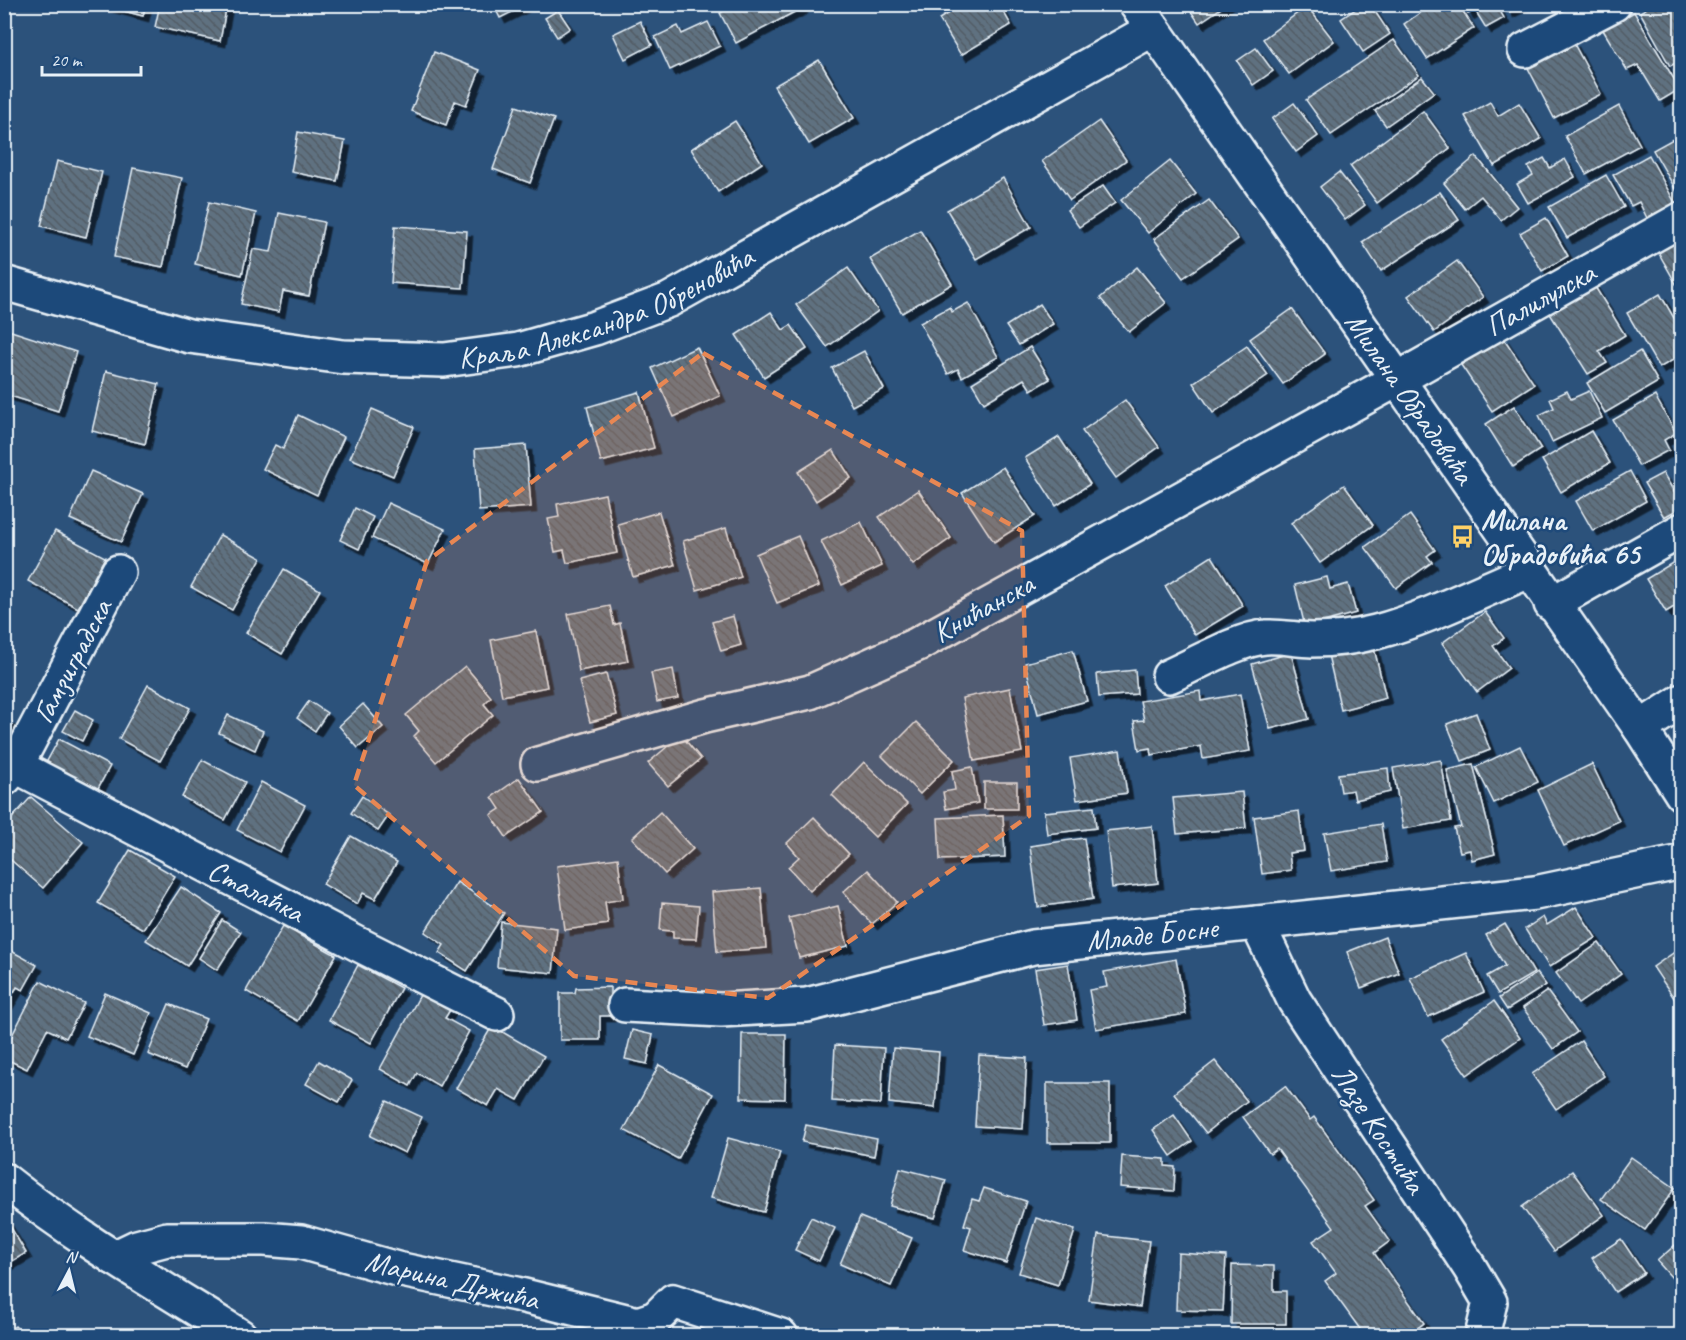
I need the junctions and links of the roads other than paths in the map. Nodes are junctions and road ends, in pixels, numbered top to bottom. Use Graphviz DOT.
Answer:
graph roads {
  1 [pos="1614,4"];
  2 [pos="1144,17"];
  3 [pos="1525,50"];
  4 [pos="1682,219"];
  5 [pos="4,283"];
  6 [pos="1398,379"];
  7 [pos="1682,530"];
  8 [pos="1529,571"];
  9 [pos="118,572"];
  10 [pos="1551,604"];
  11 [pos="1169,676"];
  12 [pos="1682,701"];
  13 [pos="1640,728"];
  14 [pos="538,764"];
  15 [pos="10,772"];
  16 [pos="1682,794"];
  17 [pos="1682,862"];
  18 [pos="1257,923"];
  19 [pos="625,1005"];
  20 [pos="497,1014"];
  21 [pos="4,1180"];
  22 [pos="114,1258"];
  23 [pos="240,1335"];
  24 [pos="781,1335"];
  25 [pos="1482,1335"];
  1 -- 3 [label="street"];
  2 -- 5 [label="street, Краља Александра Обреновића"];
  2 -- 6 [label="street, Милана Обрадовића"];
  4 -- 6 [label="street, Палилулска"];
  6 -- 8 [label="street, Милана Обрадовића"];
  6 -- 14 [label="street, Книћанска"];
  7 -- 10 [label="street"];
  8 -- 10 [label="street, Милана Обрадовића"];
  8 -- 11 [label="street"];
  9 -- 15 [label="street, Гамзиградска"];
  10 -- 13 [label="street, Милана Обрадовића"];
  12 -- 13 [label="street"];
  13 -- 16 [label="street, Милана Обрадовића"];
  15 -- 20 [label="street, Сталаћка"];
  17 -- 18 [label="street, Младе Босне"];
  18 -- 19 [label="street, Младе Босне"];
  18 -- 25 [label="street, Лазе Костића"];
  21 -- 22 [label="street"];
  22 -- 23 [label="street"];
  22 -- 24 [label="street, Марина Држића"];
}
